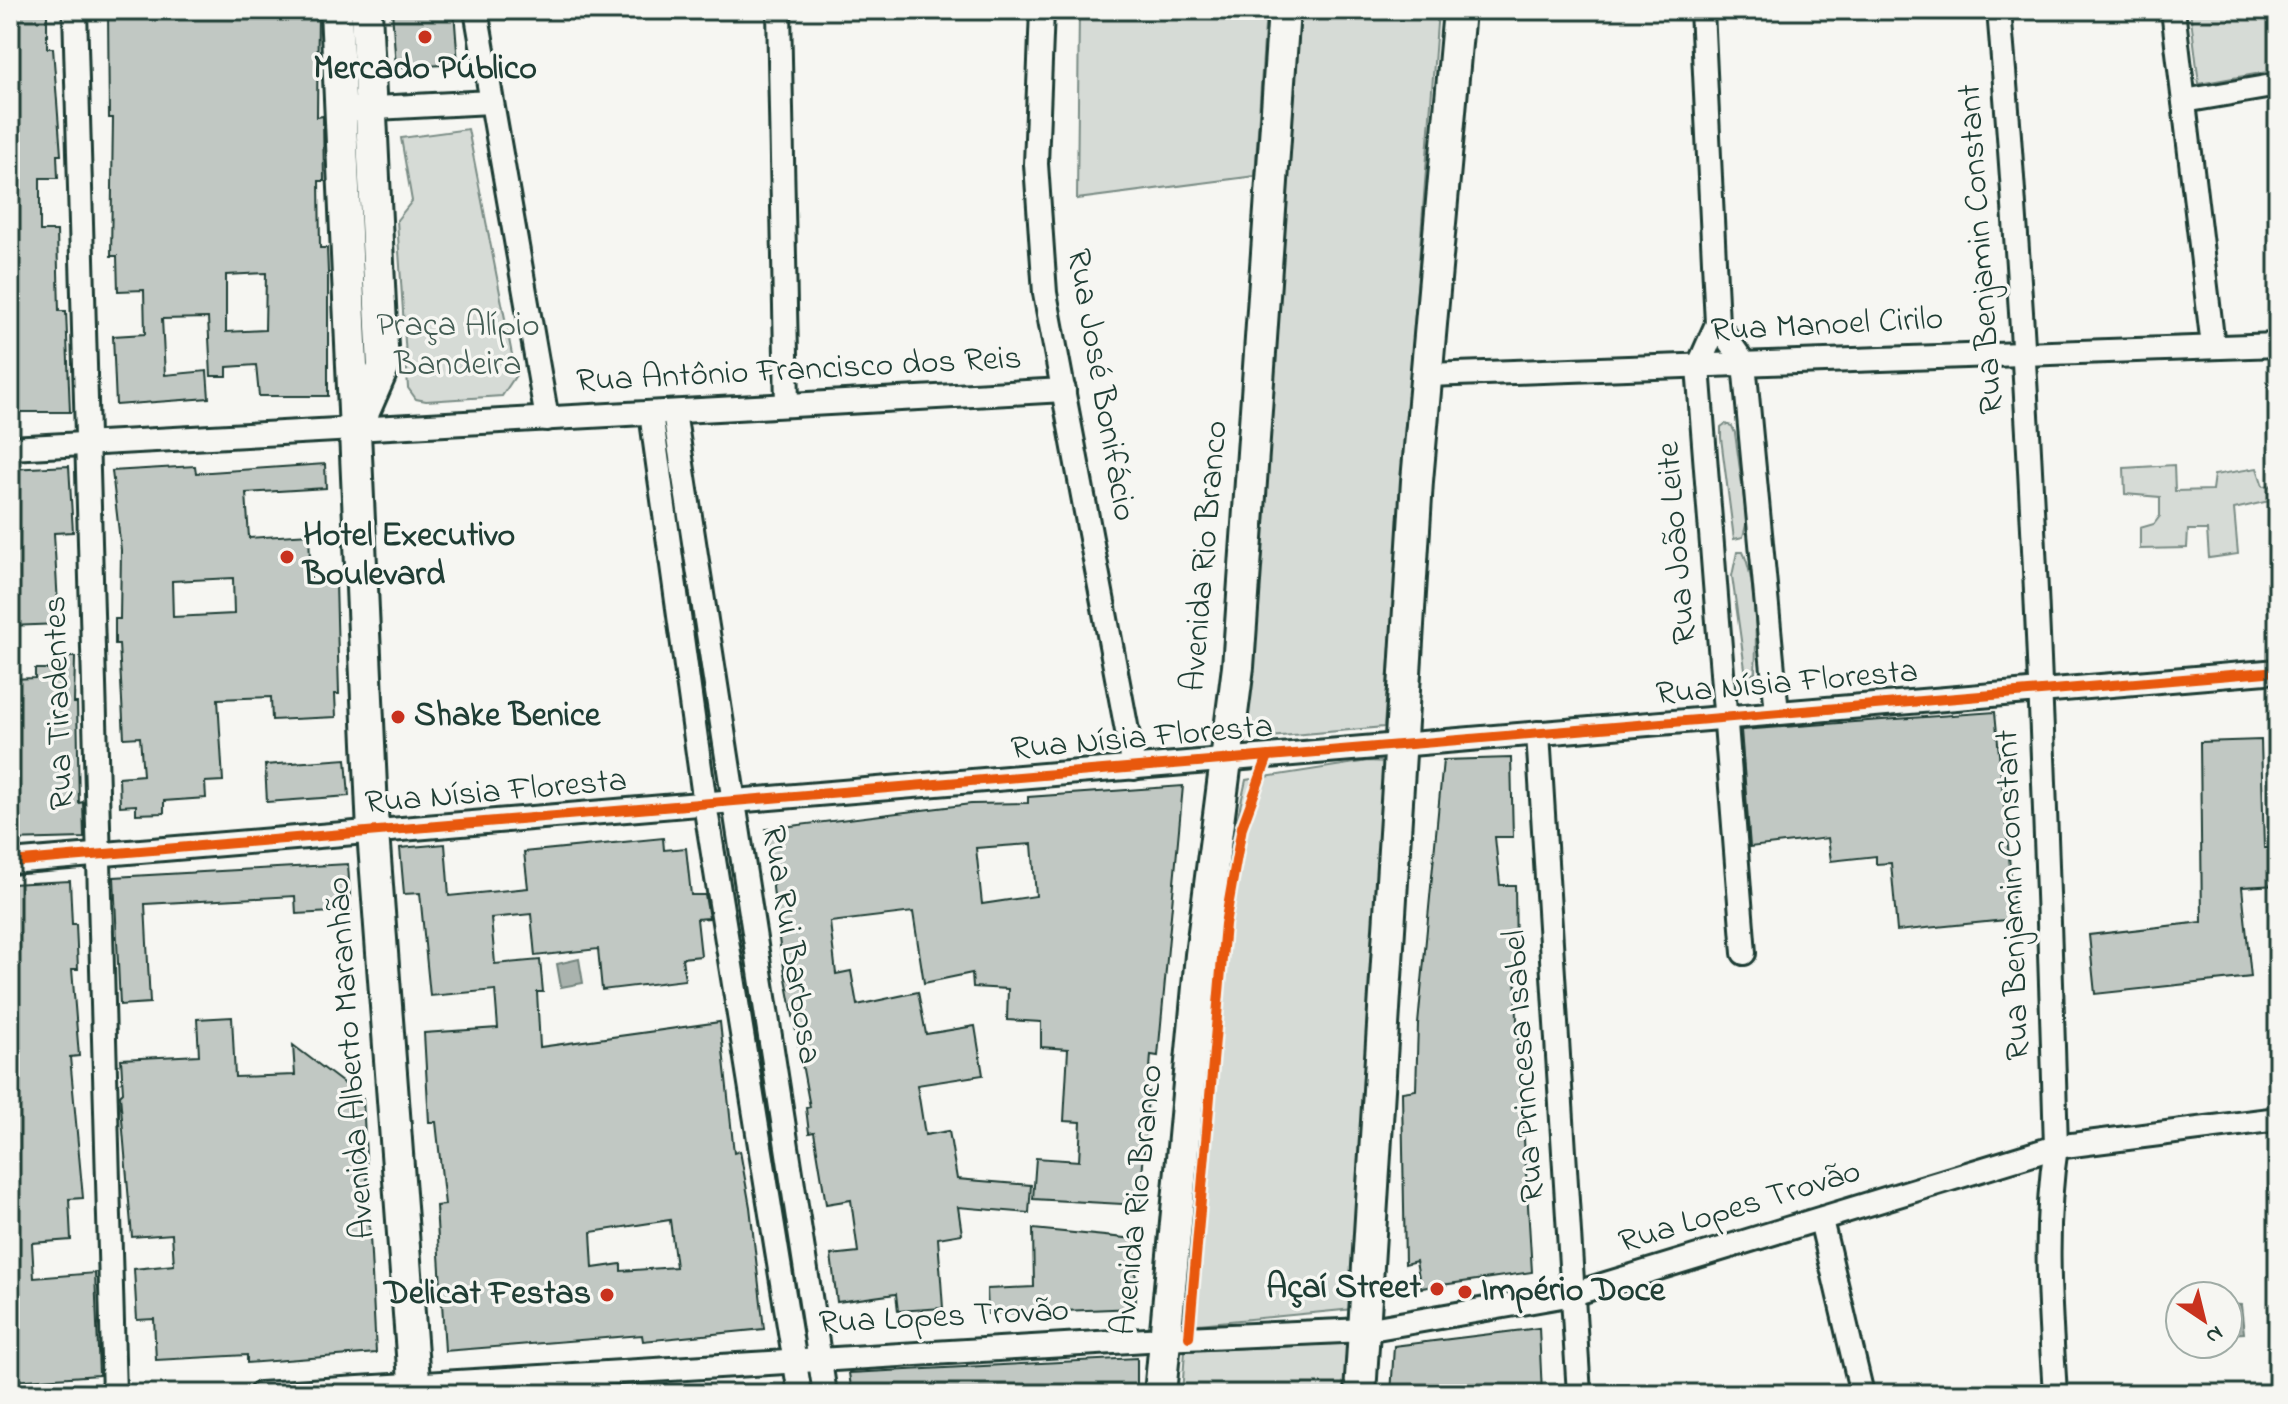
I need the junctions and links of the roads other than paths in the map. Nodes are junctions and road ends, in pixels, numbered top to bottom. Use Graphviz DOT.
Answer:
graph roads {
  1 [pos="75,10"];
  2 [pos="336,10"];
  3 [pos="366,10"];
  4 [pos="476,10"];
  5 [pos="779,10"];
  6 [pos="1042,10"];
  7 [pos="1284,10"];
  8 [pos="1459,10"];
  9 [pos="1702,10"];
  10 [pos="1999,10"];
  11 [pos="2173,10"];
  12 [pos="2278,85"];
  13 [pos="2184,101"];
  14 [pos="491,102"];
  15 [pos="356,109"];
  16 [pos="1717,324"];
  17 [pos="2278,345"];
  18 [pos="2213,346"];
  19 [pos="2023,352"];
  20 [pos="1744,363"];
  21 [pos="1698,367"];
  22 [pos="1427,375"];
  23 [pos="1064,390"];
  24 [pos="787,405"];
  25 [pos="674,412"];
  26 [pos="651,413"];
  27 [pos="547,419"];
  28 [pos="357,429"];
  29 [pos="87,444"];
  30 [pos="10,448"];
  31 [pos="700,585"];
  32 [pos="675,588"];
  33 [pos="2278,671"];
  34 [pos="2042,691"];
  35 [pos="1777,713"];
  36 [pos="1726,718"];
  37 [pos="1538,733"];
  38 [pos="1403,745"];
  39 [pos="1225,760"];
  40 [pos="1134,768"];
  41 [pos="733,801"];
  42 [pos="705,804"];
  43 [pos="373,832"];
  44 [pos="99,855"];
  45 [pos="10,862"];
  46 [pos="1744,953"];
  47 [pos="758,961"];
  48 [pos="732,964"];
  49 [pos="2278,1119"];
  50 [pos="784,1125"];
  51 [pos="758,1127"];
  52 [pos="2056,1147"];
  53 [pos="1821,1220"];
  54 [pos="1573,1294"];
  55 [pos="1365,1330"];
  56 [pos="1163,1339"];
  57 [pos="820,1358"];
  58 [pos="795,1361"];
  59 [pos="415,1390"];
  60 [pos="114,1394"];
  61 [pos="260,1394"];
  62 [pos="800,1394"];
  63 [pos="825,1394"];
  64 [pos="1160,1394"];
  65 [pos="1360,1394"];
  66 [pos="1579,1394"];
  67 [pos="1862,1394"];
  68 [pos="2055,1394"];
  1 -- 29 [label="street, Rua Tiradentes"];
  2 -- 15 [label="main road, Avenida Alberto Maranhão"];
  3 -- 15 [label="main road, Avenida Alberto Maranhão"];
  4 -- 14 [label="street"];
  5 -- 24 [label="street"];
  6 -- 23 [label="street, Rua José Bonifácio"];
  7 -- 39 [label="main road, Avenida Rio Branco"];
  8 -- 22 [label="main road"];
  9 -- 16 [label="street, Rua João Leite"];
  10 -- 19 [label="street, Rua Benjamin Constant"];
  11 -- 13 [label="street"];
  12 -- 13 [label="street"];
  13 -- 18 [label="street"];
  14 -- 15 [label="street"];
  14 -- 27 [label="street"];
  15 -- 28 [label="main road, Avenida Alberto Maranhão"];
  16 -- 20 [label="street"];
  16 -- 21 [label="street, Rua João Leite"];
  17 -- 18 [label="street, Rua Manoel Cirilo"];
  18 -- 19 [label="street, Rua Manoel Cirilo"];
  19 -- 20 [label="street, Rua Manoel Cirilo"];
  19 -- 34 [label="street, Rua Benjamin Constant"];
  20 -- 21 [label="street, Rua Manoel Cirilo"];
  20 -- 35 [label="street"];
  21 -- 22 [label="street, Rua Manoel Cirilo"];
  21 -- 36 [label="street, Rua João Leite"];
  22 -- 38 [label="main road"];
  23 -- 24 [label="street, Rua Antônio Francisco dos Reis"];
  23 -- 40 [label="street, Rua José Bonifácio"];
  24 -- 25 [label="street, Rua Antônio Francisco dos Reis"];
  25 -- 26 [label="street, Rua Antônio Francisco dos Reis"];
  25 -- 31 [label="street, Rua Rui Barbosa"];
  26 -- 27 [label="street, Rua Antônio Francisco dos Reis"];
  26 -- 32 [label="street, Rua Rui Barbosa"];
  27 -- 28 [label="street, Rua Antônio Francisco dos Reis"];
  28 -- 29 [label="street, Rua Antônio Francisco dos Reis"];
  28 -- 43 [label="main road, Avenida Alberto Maranhão"];
  29 -- 30 [label="street, Rua Antônio Francisco dos Reis"];
  29 -- 44 [label="street, Rua Tiradentes"];
  31 -- 32 [label="street"];
  31 -- 41 [label="street, Rua Rui Barbosa"];
  32 -- 42 [label="street, Rua Rui Barbosa"];
  33 -- 34 [label="street, Rua Nísia Floresta"];
  34 -- 35 [label="street, Rua Nísia Floresta"];
  34 -- 52 [label="street, Rua Benjamin Constant"];
  35 -- 36 [label="street, Rua Nísia Floresta"];
  36 -- 37 [label="street, Rua Nísia Floresta"];
  36 -- 46 [label="street, Rua João Leite"];
  37 -- 38 [label="street, Rua Nísia Floresta"];
  37 -- 54 [label="street, Rua Princesa Isabel"];
  38 -- 39 [label="street, Rua Nísia Floresta"];
  38 -- 55 [label="main road"];
  39 -- 40 [label="street, Rua Nísia Floresta"];
  39 -- 56 [label="main road, Avenida Rio Branco"];
  40 -- 41 [label="street, Rua Nísia Floresta"];
  41 -- 42 [label="street, Rua Nísia Floresta"];
  41 -- 47 [label="street, Rua Rui Barbosa"];
  42 -- 43 [label="street, Rua Nísia Floresta"];
  42 -- 48 [label="street, Rua Rui Barbosa"];
  43 -- 44 [label="street, Rua Nísia Floresta"];
  43 -- 59 [label="main road, Avenida Alberto Maranhão"];
  44 -- 45 [label="street, Rua Nísia Floresta"];
  44 -- 60 [label="street, Rua Tiradentes"];
  47 -- 48 [label="street"];
  47 -- 50 [label="street, Rua Rui Barbosa"];
  48 -- 51 [label="street, Rua Rui Barbosa"];
  49 -- 52 [label="street, Rua Lopes Trovão"];
  50 -- 51 [label="street"];
  50 -- 57 [label="street, Rua Rui Barbosa"];
  51 -- 58 [label="street, Rua Rui Barbosa"];
  52 -- 53 [label="street, Rua Lopes Trovão"];
  52 -- 68 [label="street, Rua Benjamin Constant"];
  53 -- 54 [label="street, Rua Lopes Trovão"];
  53 -- 67 [label="street"];
  54 -- 55 [label="street, Rua Lopes Trovão"];
  54 -- 66 [label="street, Rua Princesa Isabel"];
  55 -- 56 [label="street, Rua Lopes Trovão"];
  55 -- 65 [label="main road"];
  56 -- 57 [label="street, Rua Lopes Trovão"];
  56 -- 64 [label="main road, Avenida Rio Branco"];
  57 -- 58 [label="street, Rua Lopes Trovão"];
  57 -- 63 [label="street, Rua Rui Barbosa"];
  58 -- 59 [label="street, Rua Lopes Trovão"];
  58 -- 62 [label="street, Rua Rui Barbosa"];
  59 -- 61 [label="street, Rua Lopes Trovão"];
}
